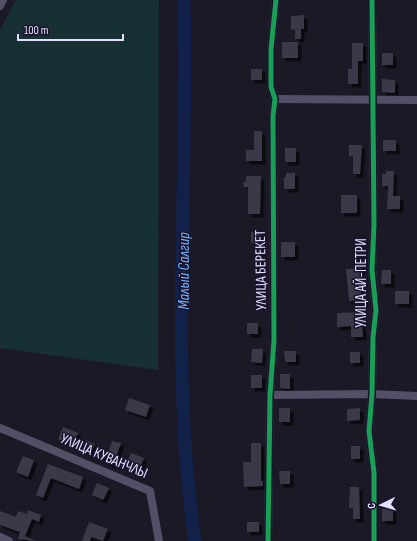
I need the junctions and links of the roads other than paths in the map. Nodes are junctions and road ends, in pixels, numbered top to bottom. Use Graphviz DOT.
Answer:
graph roads {
  1 [pos="3,0"];
  2 [pos="276,0"];
  3 [pos="372,0"];
  4 [pos="0,6"];
  5 [pos="275,99"];
  6 [pos="372,100"];
  7 [pos="417,100"];
  8 [pos="372,394"];
  9 [pos="270,395"];
  10 [pos="417,396"];
  11 [pos="0,428"];
  12 [pos="0,537"];
  13 [pos="9,541"];
  14 [pos="159,541"];
  15 [pos="268,541"];
  16 [pos="374,541"];
  1 -- 4 [label="street"];
  2 -- 5 [label="street, УЛИЦА БЕРЕКЕТ"];
  3 -- 6 [label="street, УЛИЦА АЙ-ПЕТРИ"];
  5 -- 6 [label="street"];
  5 -- 9 [label="street, УЛИЦА БЕРЕКЕТ"];
  6 -- 7 [label="street"];
  6 -- 8 [label="street, УЛИЦА АЙ-ПЕТРИ"];
  8 -- 9 [label="street"];
  8 -- 10 [label="street"];
  8 -- 16 [label="street, УЛИЦА АЙ-ПЕТРИ"];
  9 -- 15 [label="street, УЛИЦА БЕРЕКЕТ"];
  11 -- 14 [label="street, УЛИЦА КУВАНЧЛЫ"];
  12 -- 13 [label="street"];
}
